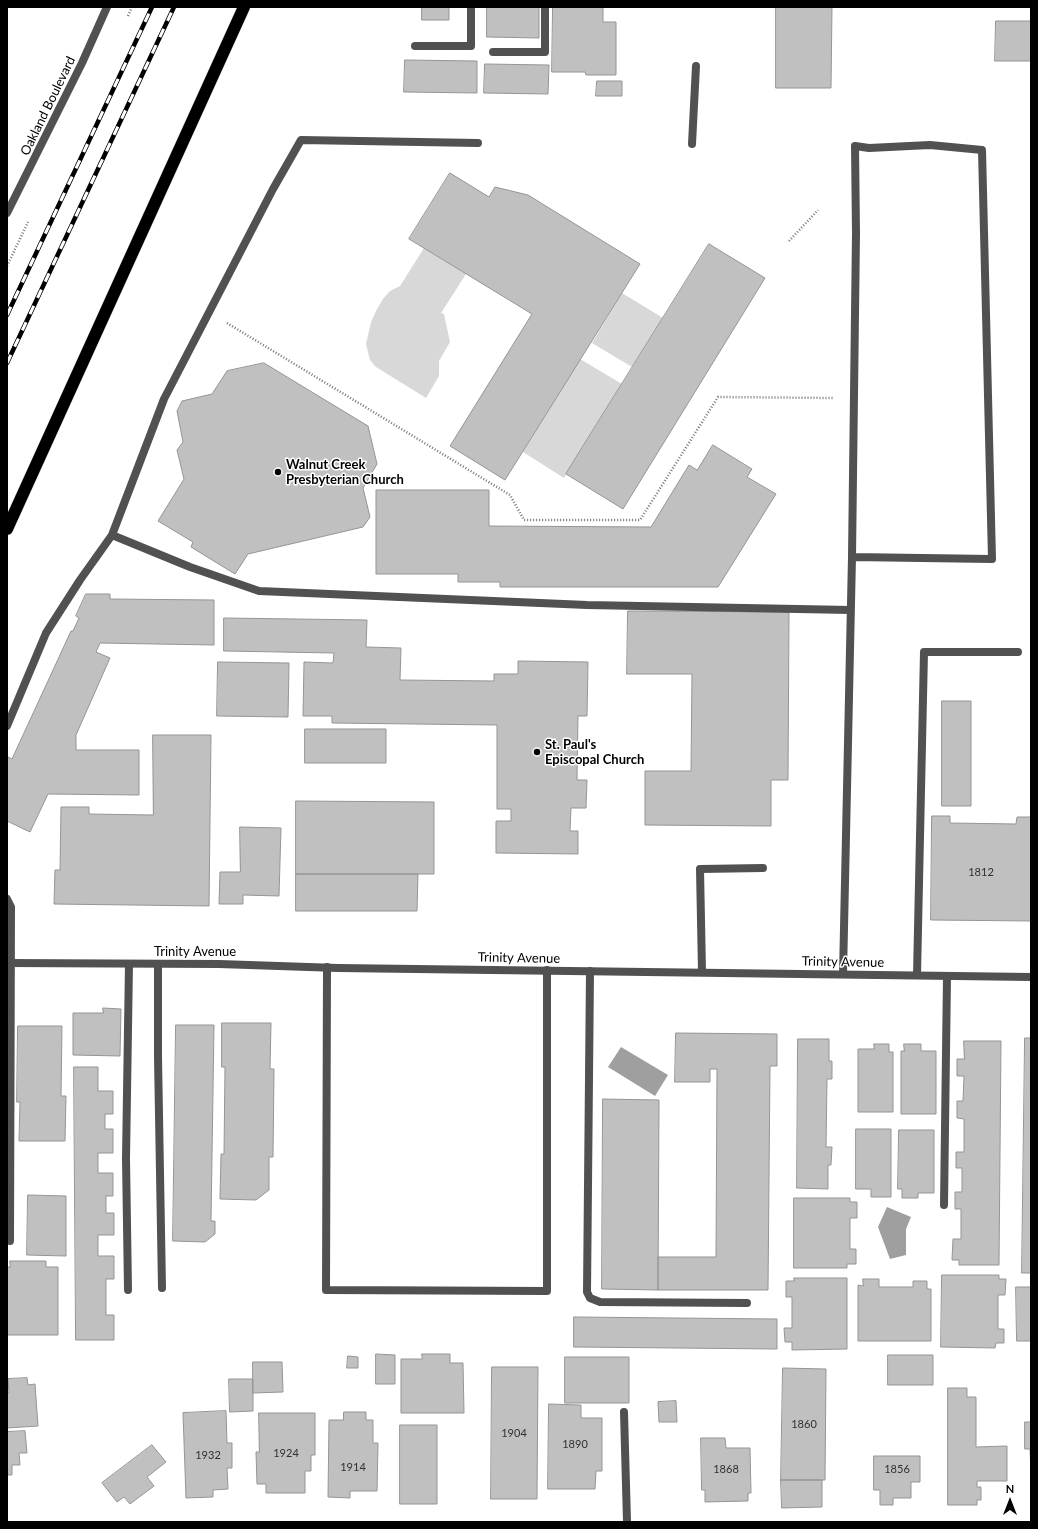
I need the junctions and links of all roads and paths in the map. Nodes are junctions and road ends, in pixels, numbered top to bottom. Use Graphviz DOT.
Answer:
graph roads {
  1 [pos="107,7"];
  2 [pos="244,7"];
  3 [pos="472,7"];
  4 [pos="545,7"];
  5 [pos="415,46"];
  6 [pos="493,52"];
  7 [pos="696,66"];
  8 [pos="478,143"];
  9 [pos="692,144"];
  10 [pos="818,210"];
  11 [pos="7,213"];
  12 [pos="789,241"];
  13 [pos="209,313"];
  14 [pos="854,398"];
  15 [pos="7,529"];
  16 [pos="112,535"];
  17 [pos="852,557"];
  18 [pos="850,610"];
  19 [pos="1018,652"];
  20 [pos="7,726"];
  21 [pos="763,868"];
  22 [pos="7,898"];
  23 [pos="9,963"];
  24 [pos="129,964"];
  25 [pos="158,964"];
  26 [pos="327,967"];
  27 [pos="548,970"];
  28 [pos="590,971"];
  29 [pos="702,972"];
  30 [pos="843,974"];
  31 [pos="917,976"];
  32 [pos="947,976"];
  33 [pos="1031,977"];
  34 [pos="944,1204"];
  35 [pos="10,1241"];
  36 [pos="162,1288"];
  37 [pos="128,1290"];
  38 [pos="747,1303"];
  39 [pos="624,1412"];
  40 [pos="627,1522"];
  1 -- 11 [label="street, Oakland Boulevard"];
  2 -- 15 [label="highway"];
  3 -- 5 [label="street"];
  4 -- 6 [label="street"];
  7 -- 9 [label="street"];
  8 -- 13 [label="street"];
  10 -- 12 [label="path"];
  13 -- 14 [label="path"];
  13 -- 16 [label="street"];
  14 -- 17 [label="street"];
  14 -- 17 [label="street"];
  16 -- 18 [label="street"];
  16 -- 20 [label="street"];
  17 -- 18 [label="street"];
  18 -- 30 [label="street"];
  19 -- 31 [label="street"];
  21 -- 29 [label="street"];
  22 -- 23 [label="street"];
  23 -- 24 [label="street, Trinity Avenue"];
  23 -- 35 [label="street"];
  24 -- 25 [label="street, Trinity Avenue"];
  24 -- 37 [label="street"];
  25 -- 26 [label="street, Trinity Avenue"];
  25 -- 36 [label="street"];
  26 -- 27 [label="street, Trinity Avenue"];
  26 -- 27 [label="street"];
  27 -- 28 [label="street, Trinity Avenue"];
  28 -- 29 [label="street, Trinity Avenue"];
  28 -- 38 [label="street"];
  29 -- 30 [label="street, Trinity Avenue"];
  30 -- 31 [label="street, Trinity Avenue"];
  31 -- 32 [label="street, Trinity Avenue"];
  32 -- 33 [label="street, Trinity Avenue"];
  32 -- 34 [label="street"];
  39 -- 40 [label="street"];
}
